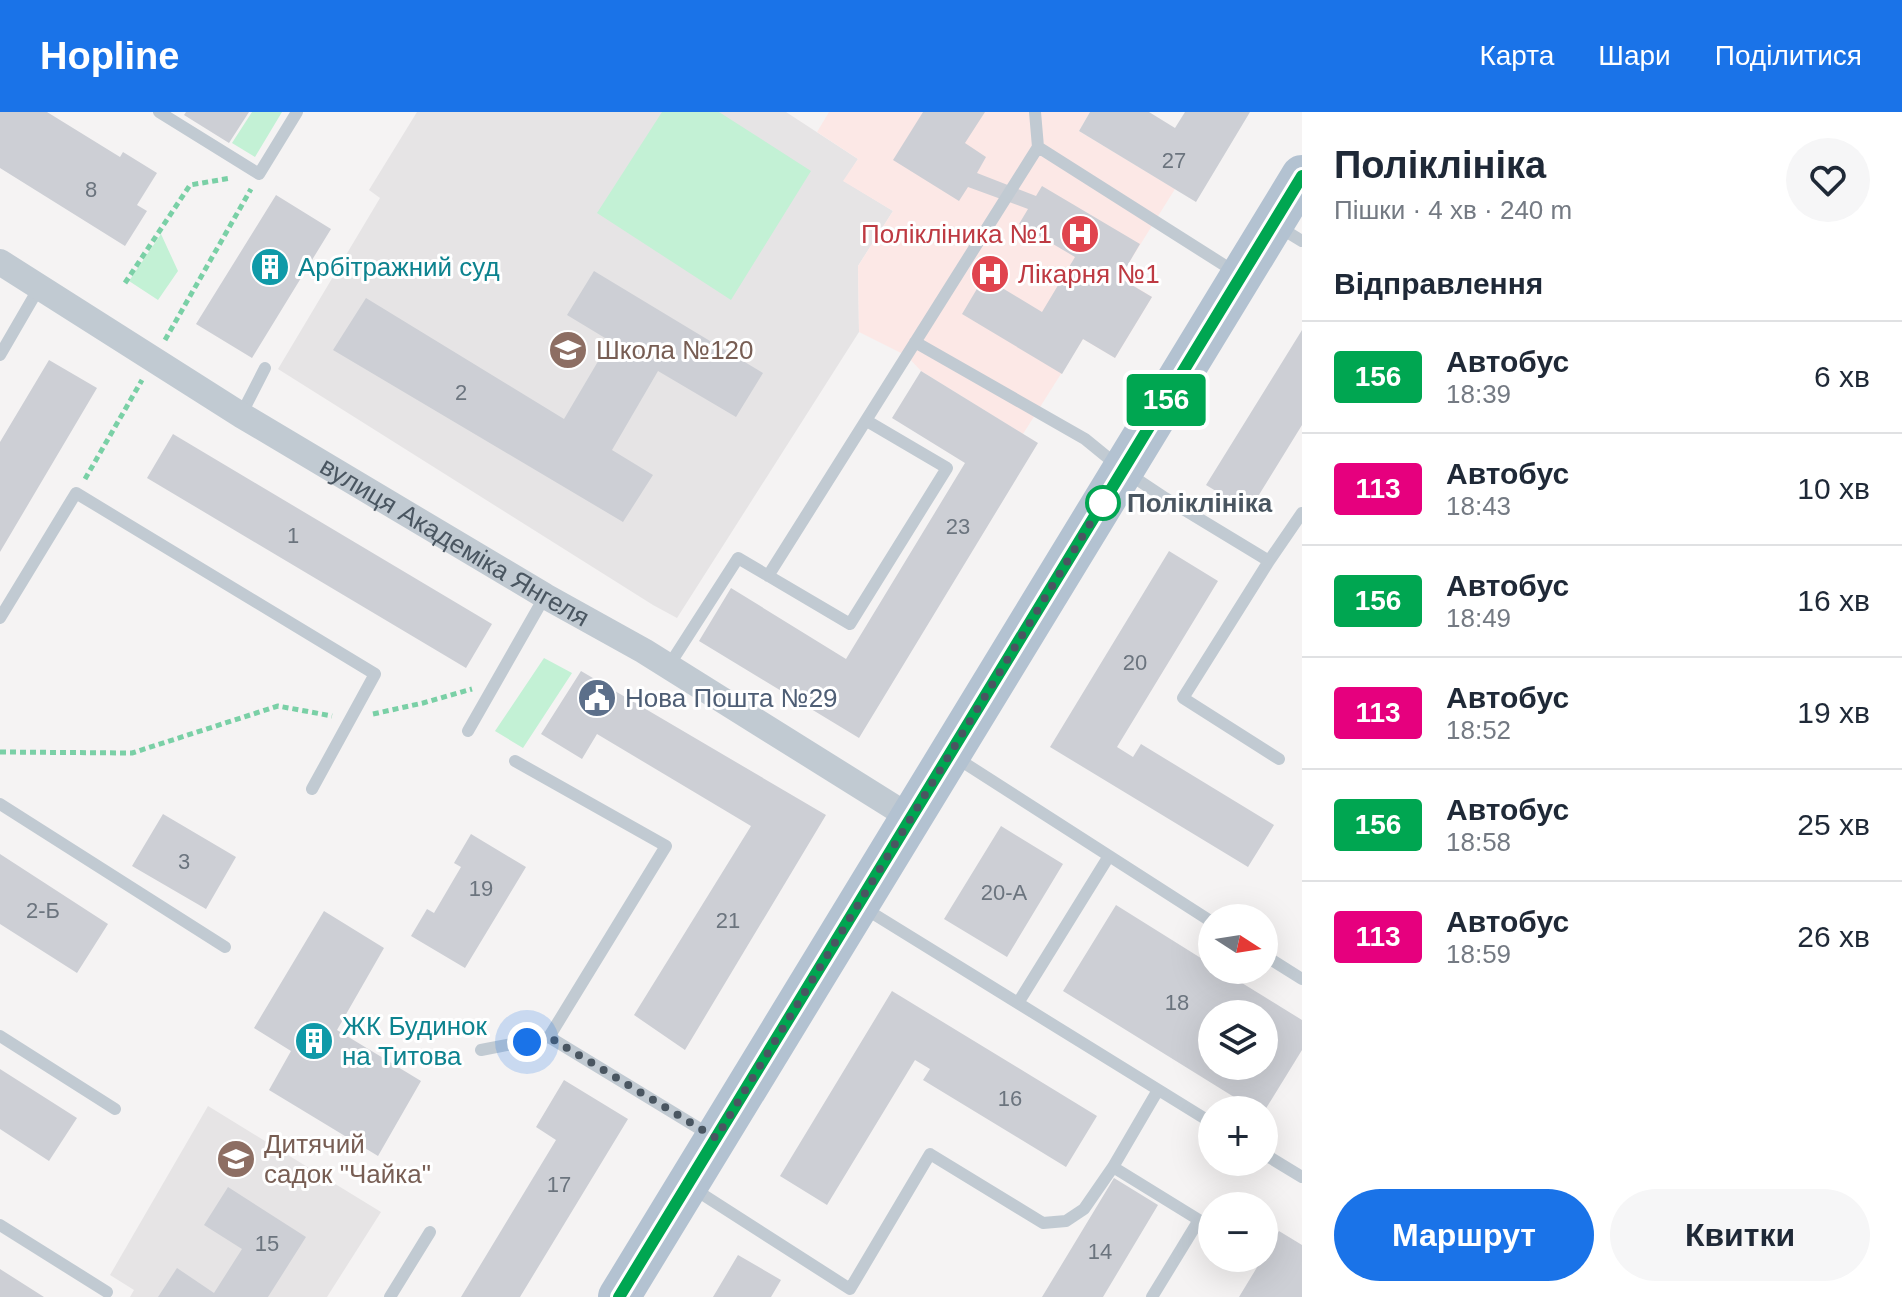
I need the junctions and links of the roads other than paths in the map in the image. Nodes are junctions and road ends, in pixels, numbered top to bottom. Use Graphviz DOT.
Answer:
graph roads {
  1 [pos="159,112"];
  2 [pos="297,112"];
  3 [pos="1035,112"];
  4 [pos="1038,147"];
  5 [pos="1302,176"];
  6 [pos="1288,232"];
  7 [pos="0,262"];
  8 [pos="1241,276"];
  9 [pos="40,286"];
  10 [pos="915,342"];
  11 [pos="0,355"];
  12 [pos="265,368"];
  13 [pos="241,415"];
  14 [pos="867,421"];
  15 [pos="1123,470"];
  16 [pos="1302,513"];
  17 [pos="1298,529"];
  18 [pos="1269,561"];
  19 [pos="768,576"];
  20 [pos="545,596"];
  21 [pos="0,618"];
  22 [pos="668,667"];
  23 [pos="468,731"];
  24 [pos="950,754"];
  25 [pos="1279,759"];
  26 [pos="515,761"];
  27 [pos="312,789"];
  28 [pos="0,804"];
  29 [pos="911,818"];
  30 [pos="1109,856"];
  31 [pos="858,903"];
  32 [pos="1198,913"];
  33 [pos="225,947"];
  34 [pos="1278,964"];
  35 [pos="1302,979"];
  36 [pos="1018,1003"];
  37 [pos="0,1036"];
  38 [pos="549,1037"];
  39 [pos="481,1050"];
  40 [pos="1158,1090"];
  41 [pos="115,1109"];
  42 [pos="1198,1114"];
  43 [pos="716,1138"];
  44 [pos="1278,1162"];
  45 [pos="1113,1167"];
  46 [pos="1302,1177"];
  47 [pos="688,1186"];
  48 [pos="0,1225"];
  49 [pos="430,1232"];
  50 [pos="107,1292"];
  51 [pos="851,1293"];
  52 [pos="390,1297"];
  53 [pos="619,1297"];
  54 [pos="1152,1297"];
  1 -- 2 [label="lane"];
  3 -- 4 [label="lane"];
  4 -- 8 [label="lane"];
  4 -- 10 [label="lane"];
  5 -- 6 [label="main road"];
  6 -- 8 [label="main road"];
  7 -- 9 [label="street, вулиця Академіка Янгеля"];
  8 -- 15 [label="main road"];
  9 -- 11 [label="lane"];
  9 -- 13 [label="street, вулиця Академіка Янгеля"];
  10 -- 14 [label="lane"];
  10 -- 15 [label="lane"];
  12 -- 13 [label="lane"];
  13 -- 20 [label="street, вулиця Академіка Янгеля"];
  14 -- 19 [label="lane"];
  14 -- 19 [label="lane"];
  15 -- 18 [label="lane"];
  15 -- 24 [label="main road"];
  16 -- 17 [label="lane"];
  17 -- 18 [label="lane"];
  18 -- 25 [label="lane"];
  19 -- 22 [label="lane"];
  20 -- 22 [label="street, вулиця Академіка Янгеля"];
  20 -- 23 [label="lane"];
  21 -- 27 [label="lane"];
  22 -- 29 [label="street, вулиця Академіка Янгеля"];
  24 -- 29 [label="main road"];
  24 -- 30 [label="lane"];
  26 -- 38 [label="lane"];
  28 -- 33 [label="lane"];
  29 -- 31 [label="main road"];
  30 -- 32 [label="lane"];
  30 -- 36 [label="lane"];
  31 -- 36 [label="lane"];
  31 -- 43 [label="main road"];
  34 -- 35 [label="lane"];
  36 -- 40 [label="lane"];
  37 -- 41 [label="lane"];
  38 -- 39 [label="lane"];
  38 -- 43 [label="lane"];
  40 -- 42 [label="lane"];
  40 -- 45 [label="lane"];
  43 -- 47 [label="main road"];
  44 -- 46 [label="lane"];
  45 -- 51 [label="lane"];
  45 -- 54 [label="lane"];
  47 -- 51 [label="lane"];
  47 -- 53 [label="main road"];
  48 -- 50 [label="lane"];
  49 -- 52 [label="lane"];
}
